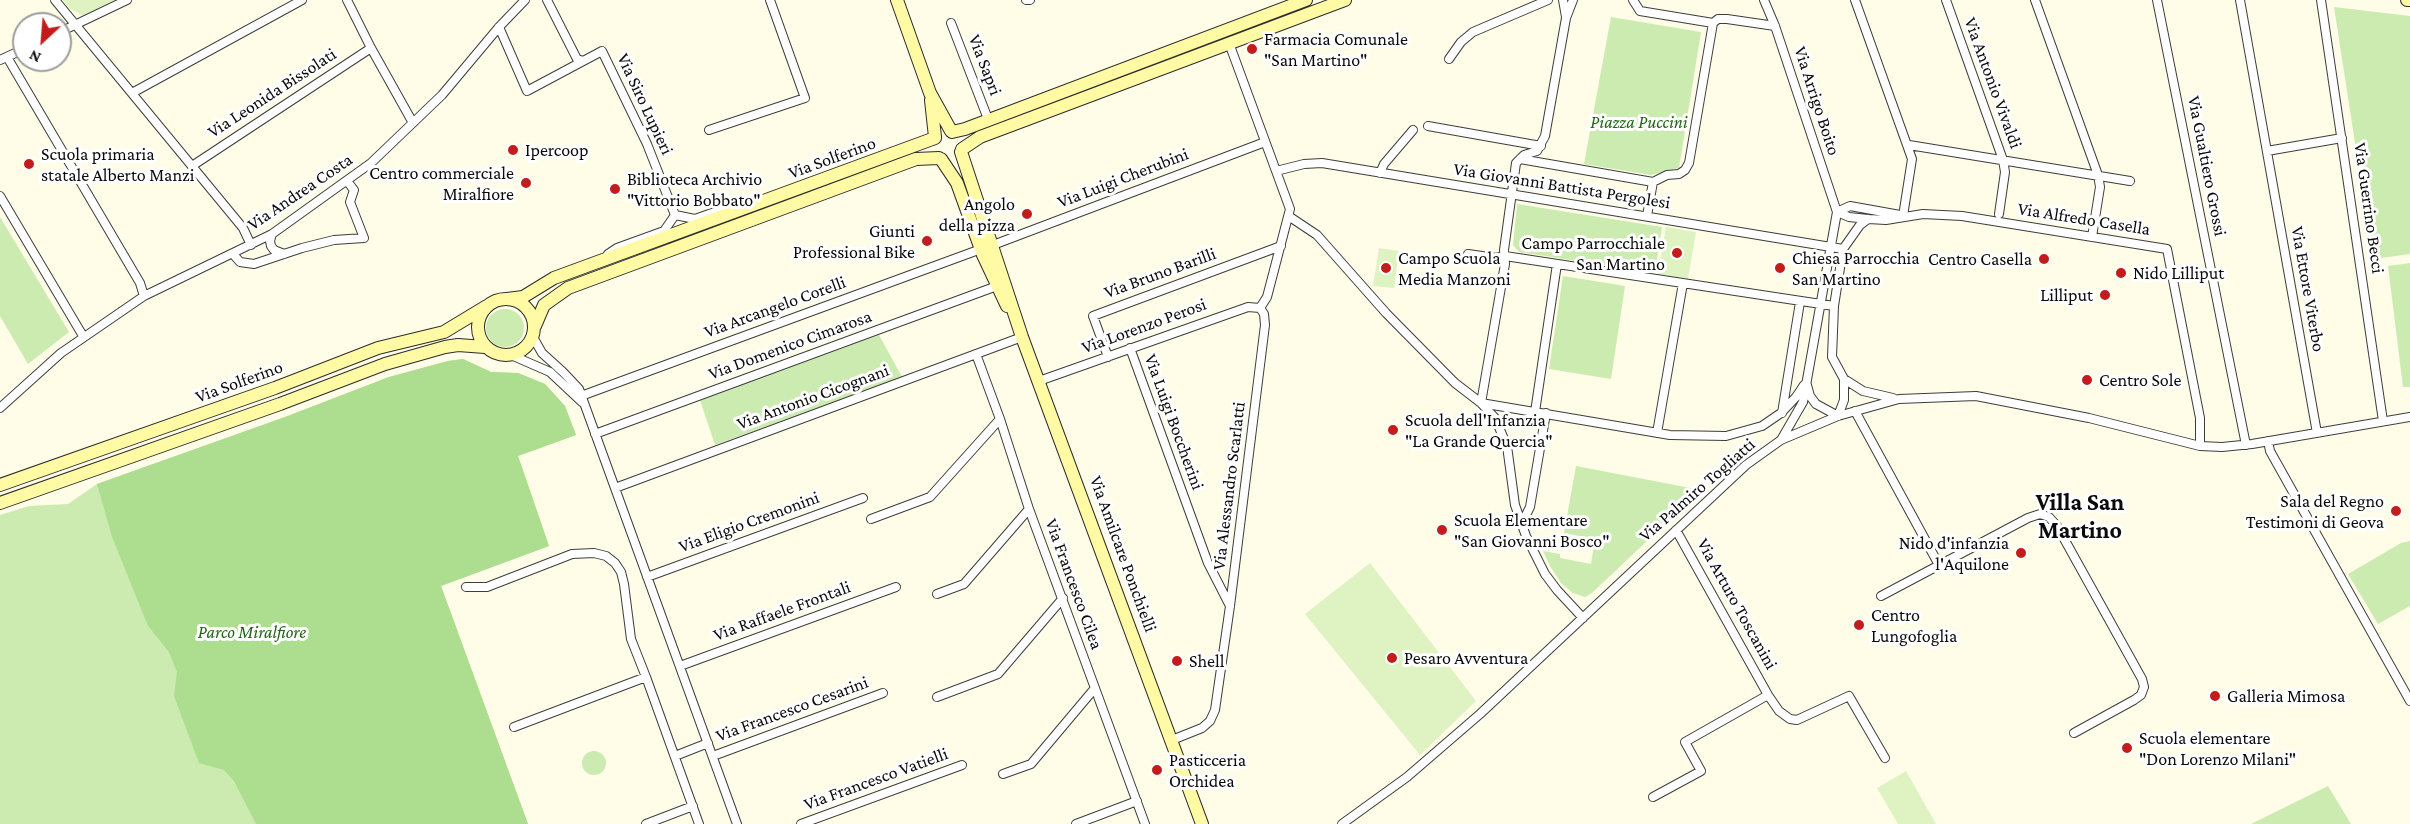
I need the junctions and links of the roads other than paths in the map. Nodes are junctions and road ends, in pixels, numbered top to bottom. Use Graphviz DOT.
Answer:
graph roads {
  1 [pos="55,0"];
  2 [pos="127,0"];
  3 [pos="302,0"];
  4 [pos="347,0"];
  5 [pos="525,0"];
  6 [pos="547,0"];
  7 [pos="770,0"];
  8 [pos="897,0"];
  9 [pos="1306,0"];
  10 [pos="1345,0"];
  11 [pos="1548,0"];
  12 [pos="1563,0"];
  13 [pos="1573,0"];
  14 [pos="1633,0"];
  15 [pos="1764,0"];
  16 [pos="1855,0"];
  17 [pos="1946,0"];
  18 [pos="2035,0"];
  19 [pos="2157,0"];
  20 [pos="2240,0"];
  21 [pos="2321,0"];
  22 [pos="1566,18"];
  23 [pos="951,23"];
  24 [pos="1713,23"];
  25 [pos="75,24"];
  26 [pos="72,26"];
  27 [pos="1775,26"];
  28 [pos="499,27"];
  29 [pos="1229,43"];
  30 [pos="371,48"];
  31 [pos="4,58"];
  32 [pos="1449,60"];
  33 [pos="583,61"];
  34 [pos="132,93"];
  35 [pos="930,93"];
  36 [pos="988,119"];
  37 [pos="413,123"];
  38 [pos="1428,126"];
  39 [pos="709,130"];
  40 [pos="1413,130"];
  41 [pos="952,131"];
  42 [pos="935,138"];
  43 [pos="2342,138"];
  44 [pos="1265,142"];
  45 [pos="1909,145"];
  46 [pos="1541,146"];
  47 [pos="962,150"];
  48 [pos="2267,151"];
  49 [pos="940,158"];
  50 [pos="1519,158"];
  51 [pos="2003,160"];
  52 [pos="192,166"];
  53 [pos="1276,171"];
  54 [pos="1380,173"];
  55 [pos="2098,175"];
  56 [pos="347,181"];
  57 [pos="2130,181"];
  58 [pos="1653,182"];
  59 [pos="1511,194"];
  60 [pos="0,196"];
  61 [pos="760,204"];
  62 [pos="1837,212"];
  63 [pos="1999,214"];
  64 [pos="675,215"];
  65 [pos="1647,216"];
  66 [pos="1903,216"];
  67 [pos="1290,217"];
  68 [pos="1868,219"];
  69 [pos="272,234"];
  70 [pos="2092,237"];
  71 [pos="251,245"];
  72 [pos="993,245"];
  73 [pos="1281,246"];
  74 [pos="1831,247"];
  75 [pos="981,249"];
  76 [pos="1843,249"];
  77 [pos="233,254"];
  78 [pos="284,254"];
  79 [pos="1468,254"];
  80 [pos="1505,256"];
  81 [pos="596,262"];
  82 [pos="1557,264"];
  83 [pos="1683,283"];
  84 [pos="997,286"];
  85 [pos="144,296"];
  86 [pos="507,299"];
  87 [pos="1800,302"];
  88 [pos="1820,304"];
  89 [pos="487,306"];
  90 [pos="1834,306"];
  91 [pos="1260,309"];
  92 [pos="534,332"];
  93 [pos="83,336"];
  94 [pos="1022,337"];
  95 [pos="485,347"];
  96 [pos="1130,348"];
  97 [pos="976,354"];
  98 [pos="511,356"];
  99 [pos="1108,357"];
  100 [pos="1844,379"];
  101 [pos="1039,381"];
  102 [pos="1806,382"];
  103 [pos="582,399"];
  104 [pos="1899,399"];
  105 [pos="1481,403"];
  106 [pos="0,408"];
  107 [pos="1520,409"];
  108 [pos="1855,411"];
  109 [pos="1535,412"];
  110 [pos="1546,413"];
  111 [pos="1781,413"];
  112 [pos="1838,417"];
  113 [pos="2410,417"];
  114 [pos="1495,418"];
  115 [pos="1000,419"];
  116 [pos="2383,422"];
  117 [pos="1658,433"];
  118 [pos="2317,433"];
  119 [pos="595,434"];
  120 [pos="1781,440"];
  121 [pos="2268,441"];
  122 [pos="2246,445"];
  123 [pos="2200,446"];
  124 [pos="0,485"];
  125 [pos="615,488"];
  126 [pos="863,498"];
  127 [pos="0,503"];
  128 [pos="1029,509"];
  129 [pos="871,519"];
  130 [pos="1522,523"];
  131 [pos="1676,530"];
  132 [pos="1939,565"];
  133 [pos="647,577"];
  134 [pos="466,587"];
  135 [pos="896,587"];
  136 [pos="937,594"];
  137 [pos="1881,596"];
  138 [pos="1062,598"];
  139 [pos="1230,606"];
  140 [pos="1583,618"];
  141 [pos="680,666"];
  142 [pos="646,677"];
  143 [pos="1095,688"];
  144 [pos="883,693"];
  145 [pos="1768,695"];
  146 [pos="937,697"];
  147 [pos="2410,701"];
  148 [pos="514,727"];
  149 [pos="2074,733"];
  150 [pos="1172,740"];
  151 [pos="708,743"];
  152 [pos="675,756"];
  153 [pos="712,756"];
  154 [pos="1885,758"];
  155 [pos="962,765"];
  156 [pos="1003,774"];
  157 [pos="1653,797"];
  158 [pos="1137,801"];
  159 [pos="693,806"];
  160 [pos="646,824"];
  161 [pos="699,824"];
  162 [pos="737,824"];
  163 [pos="801,824"];
  164 [pos="1076,824"];
  165 [pos="1145,824"];
  166 [pos="1200,824"];
  167 [pos="1342,824"];
  1 -- 25 [label="street"];
  2 -- 25 [label="street"];
  3 -- 34 [label="street"];
  4 -- 30 [label="street"];
  5 -- 28 [label="street, Via Andrea Costa"];
  6 -- 33 [label="street"];
  7 -- 39 [label="street"];
  8 -- 35 [label="main road"];
  9 -- 36 [label="main road, Via Solferino"];
  10 -- 29 [label="main road, Via Solferino"];
  11 -- 32 [label="street"];
  12 -- 22 [label="street"];
  13 -- 22 [label="street"];
  14 -- 24 [label="street"];
  15 -- 27 [label="street, Via Arrigo Boito"];
  16 -- 45 [label="street"];
  17 -- 51 [label="street, Via Antonio Vivaldi"];
  18 -- 55 [label="street"];
  19 -- 122 [label="street, Via Gualtiero Grossi"];
  20 -- 48 [label="street, Via Ettore Viterbo"];
  21 -- 43 [label="street, Via Guerrino Becci"];
  22 -- 46 [label="street"];
  23 -- 36 [label="street, Via Sapri"];
  24 -- 27 [label="street"];
  24 -- 58 [label="street"];
  25 -- 26 [label="street"];
  25 -- 34 [label="street"];
  27 -- 62 [label="street, Via Arrigo Boito"];
  28 -- 33 [label="street, Via Siro Lupieri"];
  28 -- 37 [label="street, Via Andrea Costa"];
  29 -- 44 [label="street"];
  29 -- 47 [label="main road, Via Solferino"];
  30 -- 37 [label="street"];
  30 -- 52 [label="street, Via Leonida Bissolati"];
  31 -- 85 [label="street"];
  33 -- 64 [label="street, Via Siro Lupieri"];
  34 -- 52 [label="street"];
  35 -- 41 [label="main road"];
  35 -- 42 [label="main road"];
  36 -- 41 [label="main road, Via Solferino"];
  37 -- 56 [label="street, Via Andrea Costa"];
  38 -- 46 [label="street"];
  40 -- 54 [label="street"];
  41 -- 42 [label="main road, Via Solferino"];
  41 -- 47 [label="main road"];
  42 -- 49 [label="main road"];
  42 -- 61 [label="main road, Via Solferino"];
  43 -- 48 [label="street"];
  43 -- 116 [label="street, Via Guerrino Becci"];
  44 -- 53 [label="street"];
  44 -- 72 [label="street, Via Luigi Cherubini"];
  45 -- 51 [label="street"];
  45 -- 66 [label="street"];
  46 -- 50 [label="street"];
  47 -- 49 [label="main road, Via Solferino"];
  47 -- 72 [label="main road, Via Amilcare Ponchielli"];
  48 -- 118 [label="street, Via Ettore Viterbo"];
  49 -- 75 [label="main road, Via Amilcare Ponchielli"];
  49 -- 92 [label="main road, Via Solferino"];
  50 -- 58 [label="street"];
  50 -- 59 [label="street"];
  51 -- 55 [label="street"];
  51 -- 63 [label="street, Via Antonio Vivaldi"];
  52 -- 71 [label="street"];
  53 -- 54 [label="street, Via Giovanni Battista Pergolesi"];
  53 -- 67 [label="street"];
  54 -- 59 [label="street, Via Giovanni Battista Pergolesi"];
  55 -- 57 [label="street"];
  55 -- 70 [label="street"];
  56 -- 69 [label="street, Via Andrea Costa"];
  56 -- 78 [label="street"];
  58 -- 65 [label="street"];
  59 -- 65 [label="street, Via Giovanni Battista Pergolesi"];
  59 -- 80 [label="street"];
  60 -- 93 [label="street"];
  61 -- 64 [label="street"];
  61 -- 81 [label="main road, Via Solferino"];
  62 -- 66 [label="street, Via Alfredo Casella"];
  62 -- 68 [label="street, Via Alfredo Casella"];
  62 -- 74 [label="street"];
  64 -- 81 [label="street"];
  65 -- 74 [label="street, Via Giovanni Battista Pergolesi"];
  66 -- 68 [label="street, Via Alfredo Casella"];
  66 -- 70 [label="street, Via Alfredo Casella"];
  67 -- 73 [label="street, Via Alessandro Scarlatti"];
  67 -- 105 [label="street"];
  68 -- 76 [label="street"];
  69 -- 71 [label="street, Via Andrea Costa"];
  69 -- 78 [label="street"];
  70 -- 123 [label="street, Via Alfredo Casella"];
  71 -- 77 [label="street, Via Andrea Costa"];
  72 -- 94 [label="main road, Via Amilcare Ponchielli"];
  73 -- 91 [label="street, Via Alessandro Scarlatti"];
  73 -- 99 [label="street, Via Bruno Barilli"];
  74 -- 76 [label="street, Via Giovanni Battista Pergolesi"];
  74 -- 88 [label="street"];
  75 -- 84 [label="main road, Via Amilcare Ponchielli"];
  75 -- 103 [label="street, Via Arcangelo Corelli"];
  76 -- 90 [label="street"];
  77 -- 78 [label="street"];
  77 -- 85 [label="street, Via Andrea Costa"];
  79 -- 80 [label="street"];
  80 -- 82 [label="street"];
  80 -- 105 [label="street"];
  81 -- 86 [label="main road, Via Solferino"];
  82 -- 83 [label="street"];
  82 -- 109 [label="street"];
  83 -- 87 [label="street"];
  83 -- 117 [label="street"];
  84 -- 94 [label="main road, Via Amilcare Ponchielli"];
  84 -- 119 [label="street, Via Domenico Cimarosa"];
  85 -- 93 [label="street, Via Andrea Costa"];
  86 -- 89 [label="main road, Via Solferino"];
  86 -- 92 [label="main road"];
  87 -- 88 [label="street"];
  87 -- 111 [label="street"];
  88 -- 90 [label="street"];
  88 -- 102 [label="street"];
  89 -- 95 [label="main road"];
  89 -- 124 [label="main road, Via Solferino"];
  90 -- 100 [label="street"];
  91 -- 96 [label="street, Via Lorenzo Perosi"];
  91 -- 139 [label="street, Via Alessandro Scarlatti"];
  92 -- 98 [label="main road, Via Solferino"];
  92 -- 103 [label="street"];
  93 -- 106 [label="street, Via Andrea Costa"];
  94 -- 97 [label="street, Via Antonio Cicognani"];
  94 -- 101 [label="main road, Via Amilcare Ponchielli"];
  95 -- 98 [label="main road, Via Solferino"];
  95 -- 127 [label="main road, Via Solferino"];
  96 -- 99 [label="street, Via Lorenzo Perosi"];
  96 -- 139 [label="street, Via Luigi Boccherini"];
  97 -- 115 [label="street, Via Francesco Cilea"];
  97 -- 125 [label="street, Via Antonio Cicognani"];
  98 -- 103 [label="street"];
  99 -- 101 [label="street, Via Lorenzo Perosi"];
  100 -- 104 [label="street"];
  100 -- 112 [label="street"];
  101 -- 150 [label="main road, Via Amilcare Ponchielli"];
  102 -- 111 [label="street"];
  102 -- 112 [label="street"];
  102 -- 120 [label="street"];
  103 -- 119 [label="street"];
  104 -- 108 [label="street, Via Palmiro Togliatti"];
  104 -- 123 [label="street, Via Palmiro Togliatti"];
  105 -- 107 [label="street"];
  105 -- 114 [label="street"];
  107 -- 109 [label="street"];
  107 -- 114 [label="street"];
  108 -- 112 [label="street, Via Palmiro Togliatti"];
  108 -- 132 [label="street"];
  109 -- 110 [label="street"];
  110 -- 117 [label="street"];
  110 -- 130 [label="street"];
  111 -- 117 [label="street"];
  112 -- 120 [label="street, Via Palmiro Togliatti"];
  113 -- 116 [label="street, Via Palmiro Togliatti"];
  114 -- 130 [label="street"];
  115 -- 128 [label="street, Via Francesco Cilea"];
  115 -- 129 [label="street"];
  116 -- 118 [label="street, Via Palmiro Togliatti"];
  118 -- 121 [label="street, Via Palmiro Togliatti"];
  119 -- 125 [label="street"];
  120 -- 131 [label="street, Via Palmiro Togliatti"];
  121 -- 122 [label="street, Via Palmiro Togliatti"];
  121 -- 147 [label="street"];
  122 -- 123 [label="street, Via Palmiro Togliatti"];
  125 -- 133 [label="street"];
  126 -- 133 [label="street, Via Eligio Cremonini"];
  128 -- 136 [label="street"];
  128 -- 138 [label="street, Via Francesco Cilea"];
  130 -- 140 [label="street"];
  131 -- 140 [label="street, Via Palmiro Togliatti"];
  131 -- 145 [label="street, Via Arturo Toscanini"];
  132 -- 137 [label="street"];
  132 -- 149 [label="street"];
  133 -- 141 [label="street"];
  134 -- 142 [label="street"];
  135 -- 141 [label="street, Via Raffaele Frontali"];
  138 -- 143 [label="street, Via Francesco Cilea"];
  138 -- 146 [label="street"];
  139 -- 150 [label="street, Via Alessandro Scarlatti"];
  140 -- 167 [label="street, Via Palmiro Togliatti"];
  141 -- 151 [label="street"];
  142 -- 148 [label="street"];
  142 -- 152 [label="street"];
  143 -- 156 [label="street"];
  143 -- 158 [label="street, Via Francesco Cilea"];
  144 -- 153 [label="street, Via Francesco Cesarini"];
  145 -- 154 [label="street, Via Arturo Toscanini"];
  145 -- 157 [label="street, Via Arturo Toscanini"];
  150 -- 166 [label="main road, Via Amilcare Ponchielli"];
  151 -- 152 [label="street"];
  151 -- 153 [label="street"];
  152 -- 159 [label="street"];
  153 -- 162 [label="street"];
  155 -- 163 [label="street, Via Francesco Vatielli"];
  158 -- 164 [label="street"];
  158 -- 165 [label="street, Via Francesco Cilea"];
  159 -- 160 [label="street"];
  159 -- 161 [label="street"];
}
